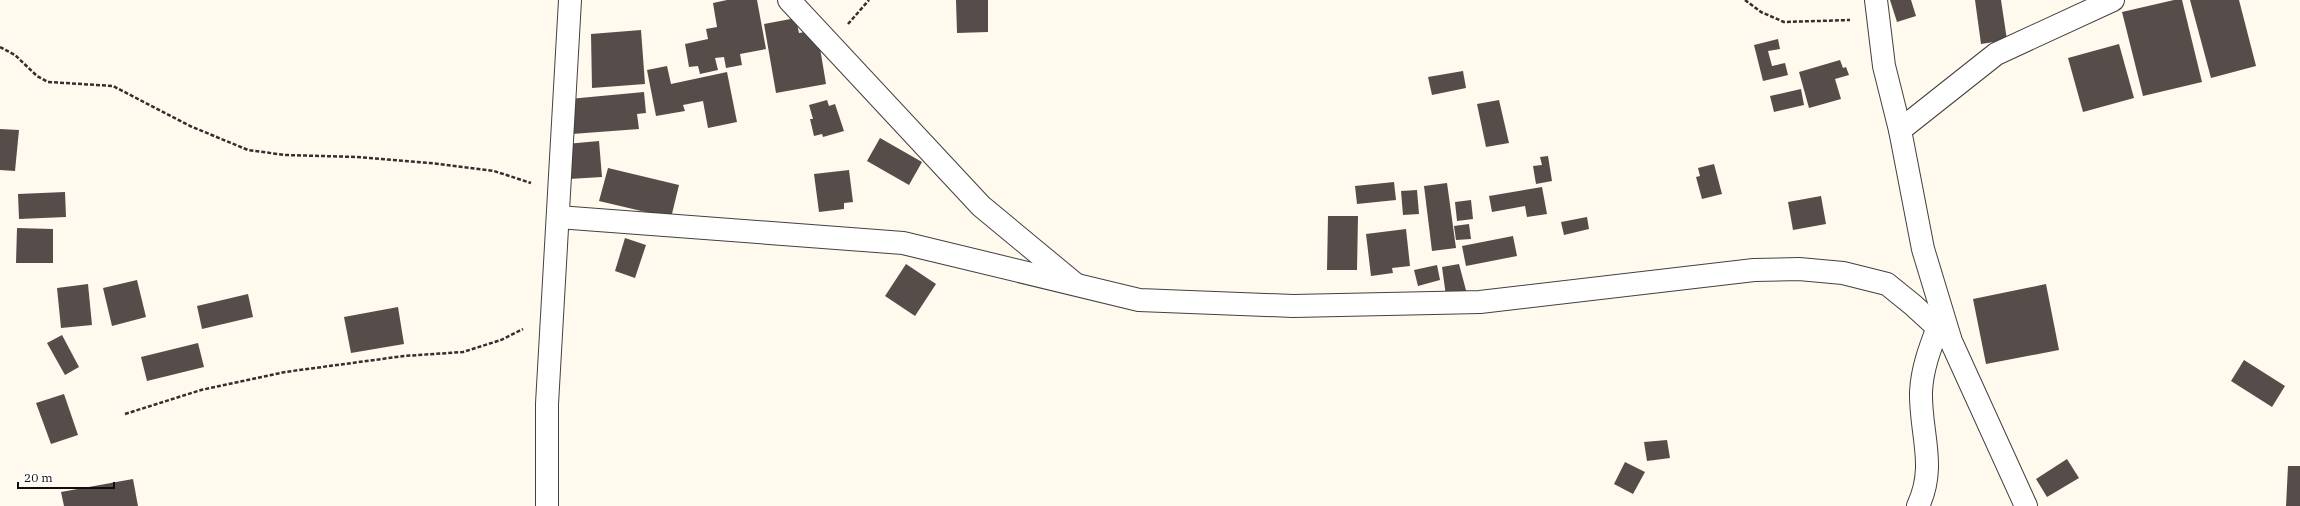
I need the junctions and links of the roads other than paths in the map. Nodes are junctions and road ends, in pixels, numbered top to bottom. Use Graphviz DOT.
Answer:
graph roads {
  1 [pos="570,0"];
  2 [pos="789,0"];
  3 [pos="2113,0"];
  4 [pos="1877,9"];
  5 [pos="1900,130"];
  6 [pos="558,217"];
  7 [pos="1078,287"];
  8 [pos="1944,333"];
  9 [pos="547,506"];
  10 [pos="1918,506"];
  11 [pos="2026,506"];
  1 -- 6 [label="street"];
  2 -- 7 [label="street"];
  3 -- 5 [label="street"];
  4 -- 5 [label="street"];
  5 -- 8 [label="street"];
  6 -- 7 [label="street"];
  6 -- 9 [label="street"];
  7 -- 8 [label="street"];
  8 -- 10 [label="street"];
  8 -- 11 [label="street"];
}
